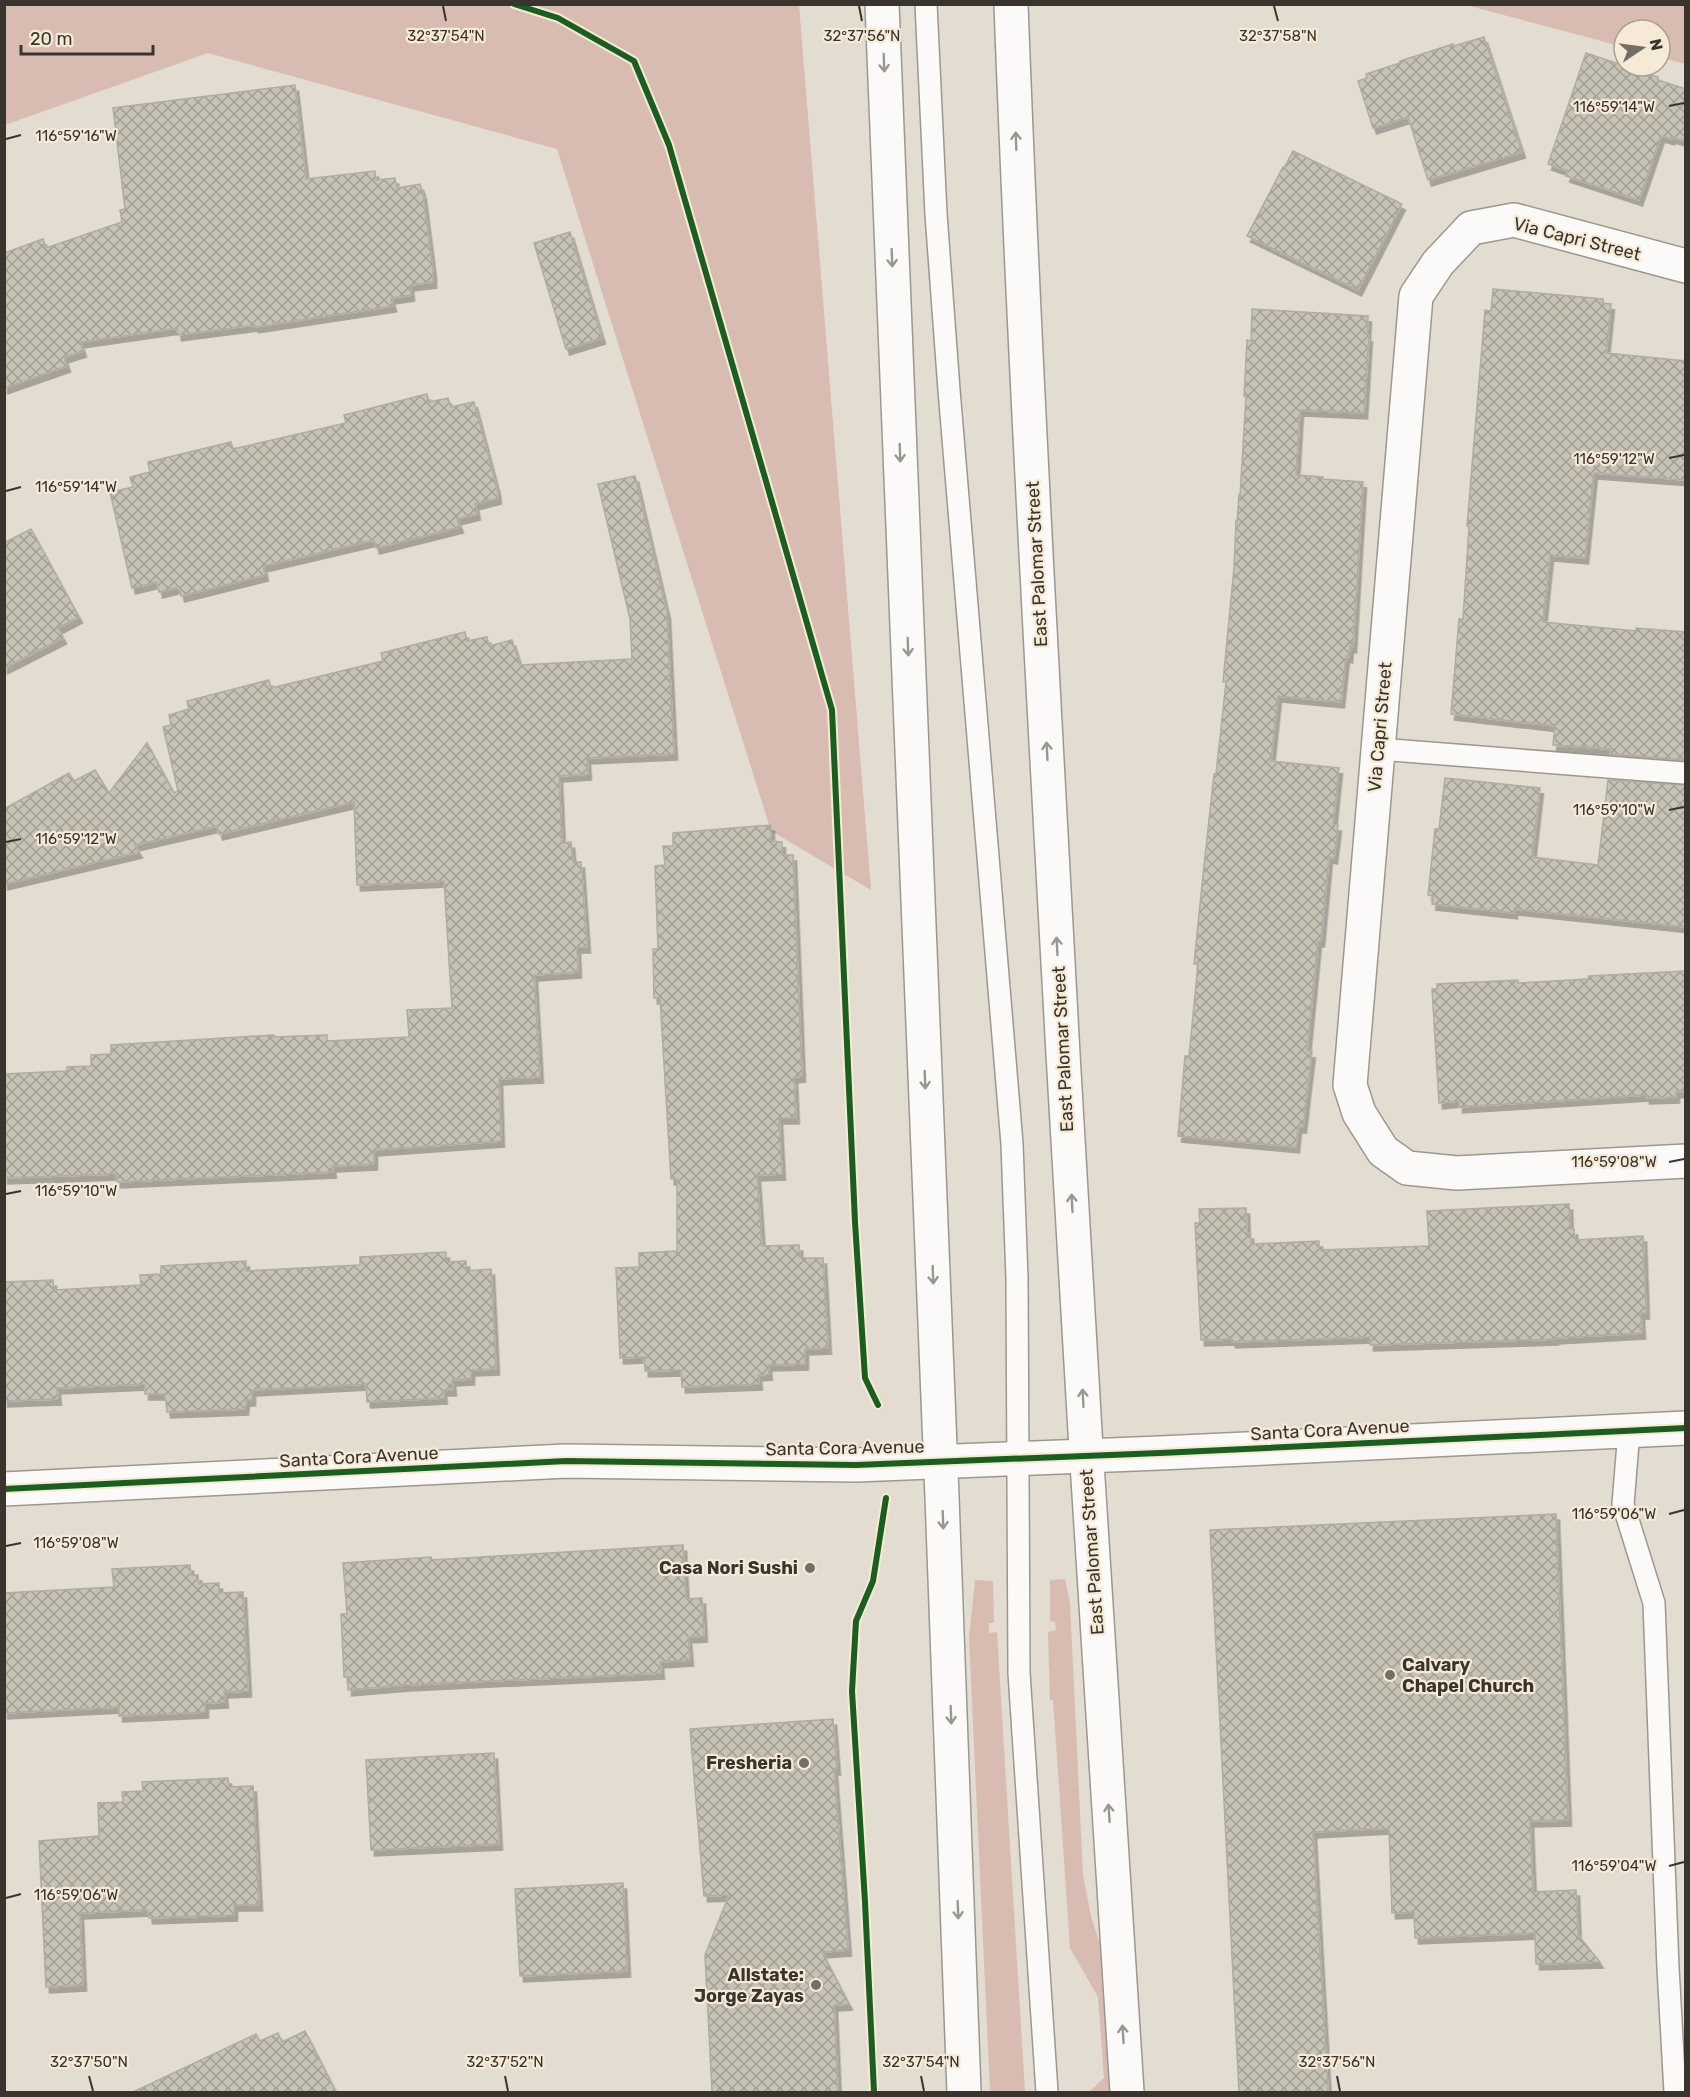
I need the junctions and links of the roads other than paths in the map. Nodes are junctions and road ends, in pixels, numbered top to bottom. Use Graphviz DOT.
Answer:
graph roads {
  1 [pos="882,4"];
  2 [pos="926,4"];
  3 [pos="1011,4"];
  4 [pos="1686,266"];
  5 [pos="1379,749"];
  6 [pos="1684,773"];
  7 [pos="1686,1161"];
  8 [pos="1686,1428"];
  9 [pos="1629,1431"];
  10 [pos="1086,1456"];
  11 [pos="1017,1459"];
  12 [pos="941,1462"];
  13 [pos="4,1489"];
  14 [pos="964,2092"];
  15 [pos="1047,2092"];
  16 [pos="1127,2092"];
  17 [pos="1676,2092"];
  1 -- 12 [label="main road, one-way"];
  2 -- 11 [label="lane"];
  10 -- 3 [label="main road, East Palomar Street, one-way"];
  4 -- 5 [label="main road, Via Capri Street"];
  5 -- 6 [label="lane"];
  5 -- 7 [label="main road, Via Capri Street"];
  8 -- 9 [label="main road, Santa Cora Avenue"];
  9 -- 10 [label="main road, Santa Cora Avenue"];
  9 -- 17 [label="lane"];
  10 -- 11 [label="main road, Santa Cora Avenue"];
  16 -- 10 [label="main road, East Palomar Street, one-way"];
  11 -- 12 [label="main road, Santa Cora Avenue"];
  11 -- 15 [label="lane"];
  12 -- 13 [label="main road, Santa Cora Avenue"];
  12 -- 14 [label="main road, one-way"];
}
